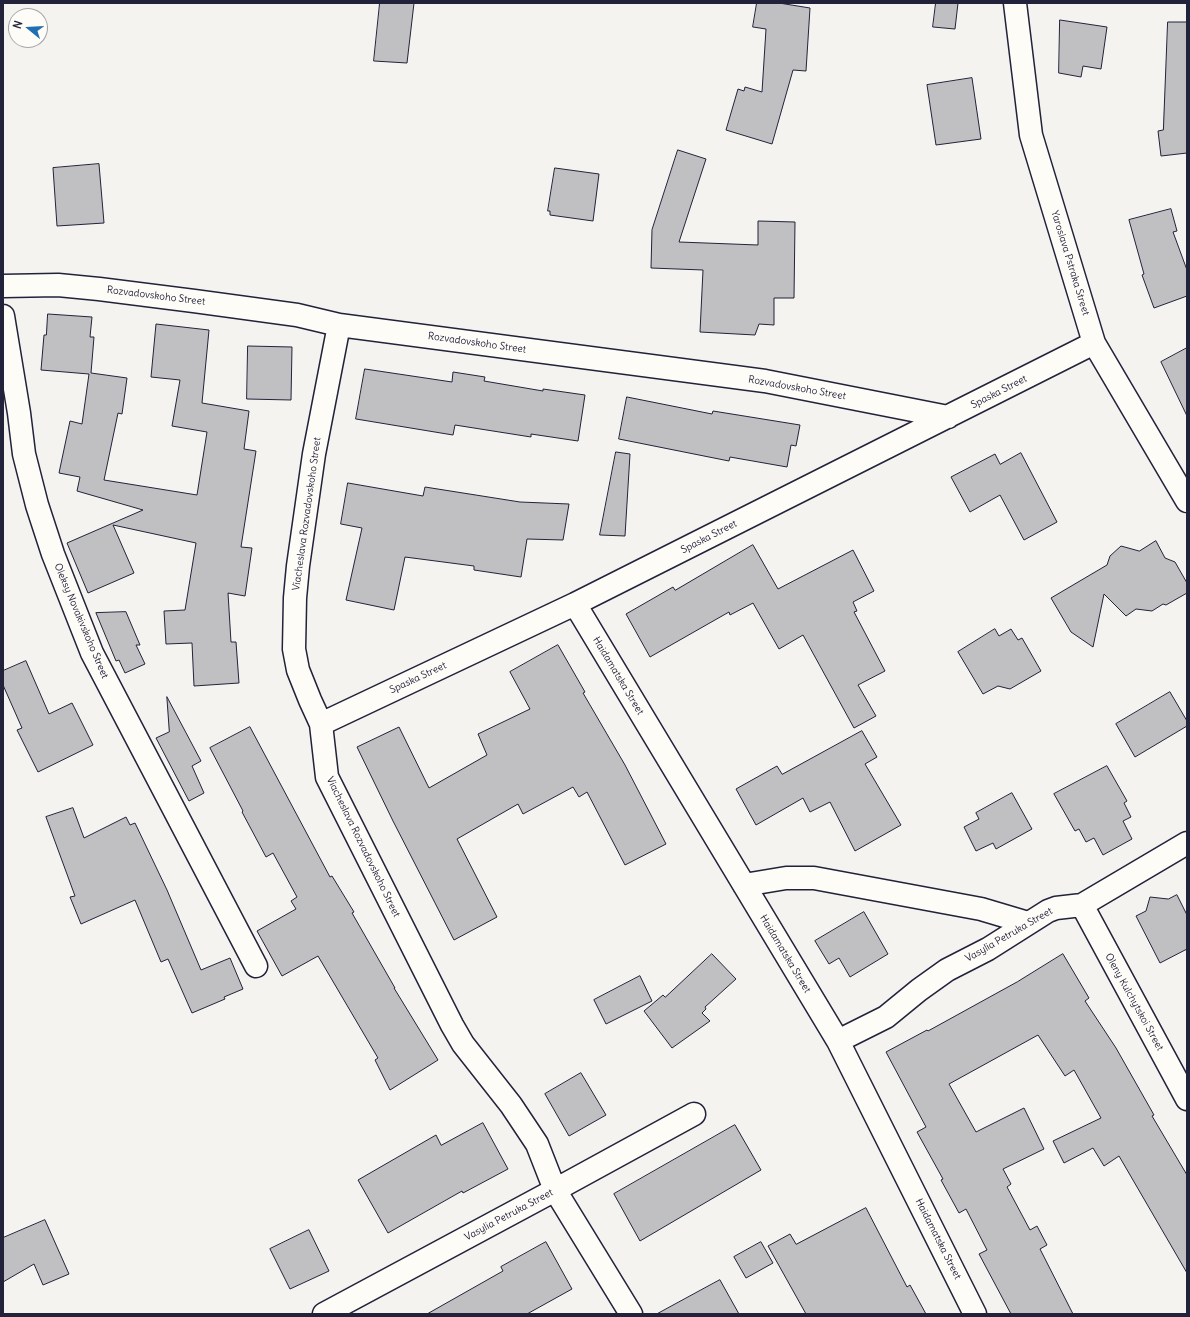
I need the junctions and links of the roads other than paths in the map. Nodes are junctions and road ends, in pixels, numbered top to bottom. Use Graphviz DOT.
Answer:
graph roads {
  1 [pos="1015,3"];
  2 [pos="3,286"];
  3 [pos="3,316"];
  4 [pos="339,325"];
  5 [pos="1094,344"];
  6 [pos="948,417"];
  7 [pos="1187,501"];
  8 [pos="575,604"];
  9 [pos="321,724"];
  10 [pos="1187,843"];
  11 [pos="744,885"];
  12 [pos="1082,905"];
  13 [pos="1028,923"];
  14 [pos="256,966"];
  15 [pos="838,1041"];
  16 [pos="1187,1099"];
  17 [pos="694,1114"];
  18 [pos="555,1190"];
  19 [pos="324,1314"];
  20 [pos="631,1314"];
  21 [pos="976,1314"];
  1 -- 5 [label="street, Yaroslava Pstraka Street"];
  2 -- 4 [label="street, Rozvadovskoho Street"];
  3 -- 14 [label="street, Oleksy Novakivskoho Street"];
  4 -- 6 [label="street, Rozvadovskoho Street"];
  4 -- 9 [label="street, Viacheslava Rozvadovskoho Street"];
  5 -- 6 [label="street, Spaska Street"];
  5 -- 7 [label="street, Yaroslava Pstraka Street"];
  6 -- 8 [label="street, Spaska Street"];
  8 -- 9 [label="street, Spaska Street"];
  8 -- 11 [label="street, Haidamatska Street"];
  9 -- 18 [label="street, Viacheslava Rozvadovskoho Street"];
  10 -- 12 [label="street, Vasylia Petruka Street"];
  11 -- 13 [label="street"];
  11 -- 15 [label="street, Haidamatska Street"];
  12 -- 13 [label="street, Vasylia Petruka Street"];
  12 -- 16 [label="street, Oleny Kulchytskoi Street"];
  13 -- 15 [label="street, Vasylia Petruka Street"];
  15 -- 21 [label="street, Haidamatska Street"];
  17 -- 18 [label="street, Vasylia Petruka Street"];
  18 -- 19 [label="street, Vasylia Petruka Street"];
  18 -- 20 [label="street, Viacheslava Rozvadovskoho Street"];
}
